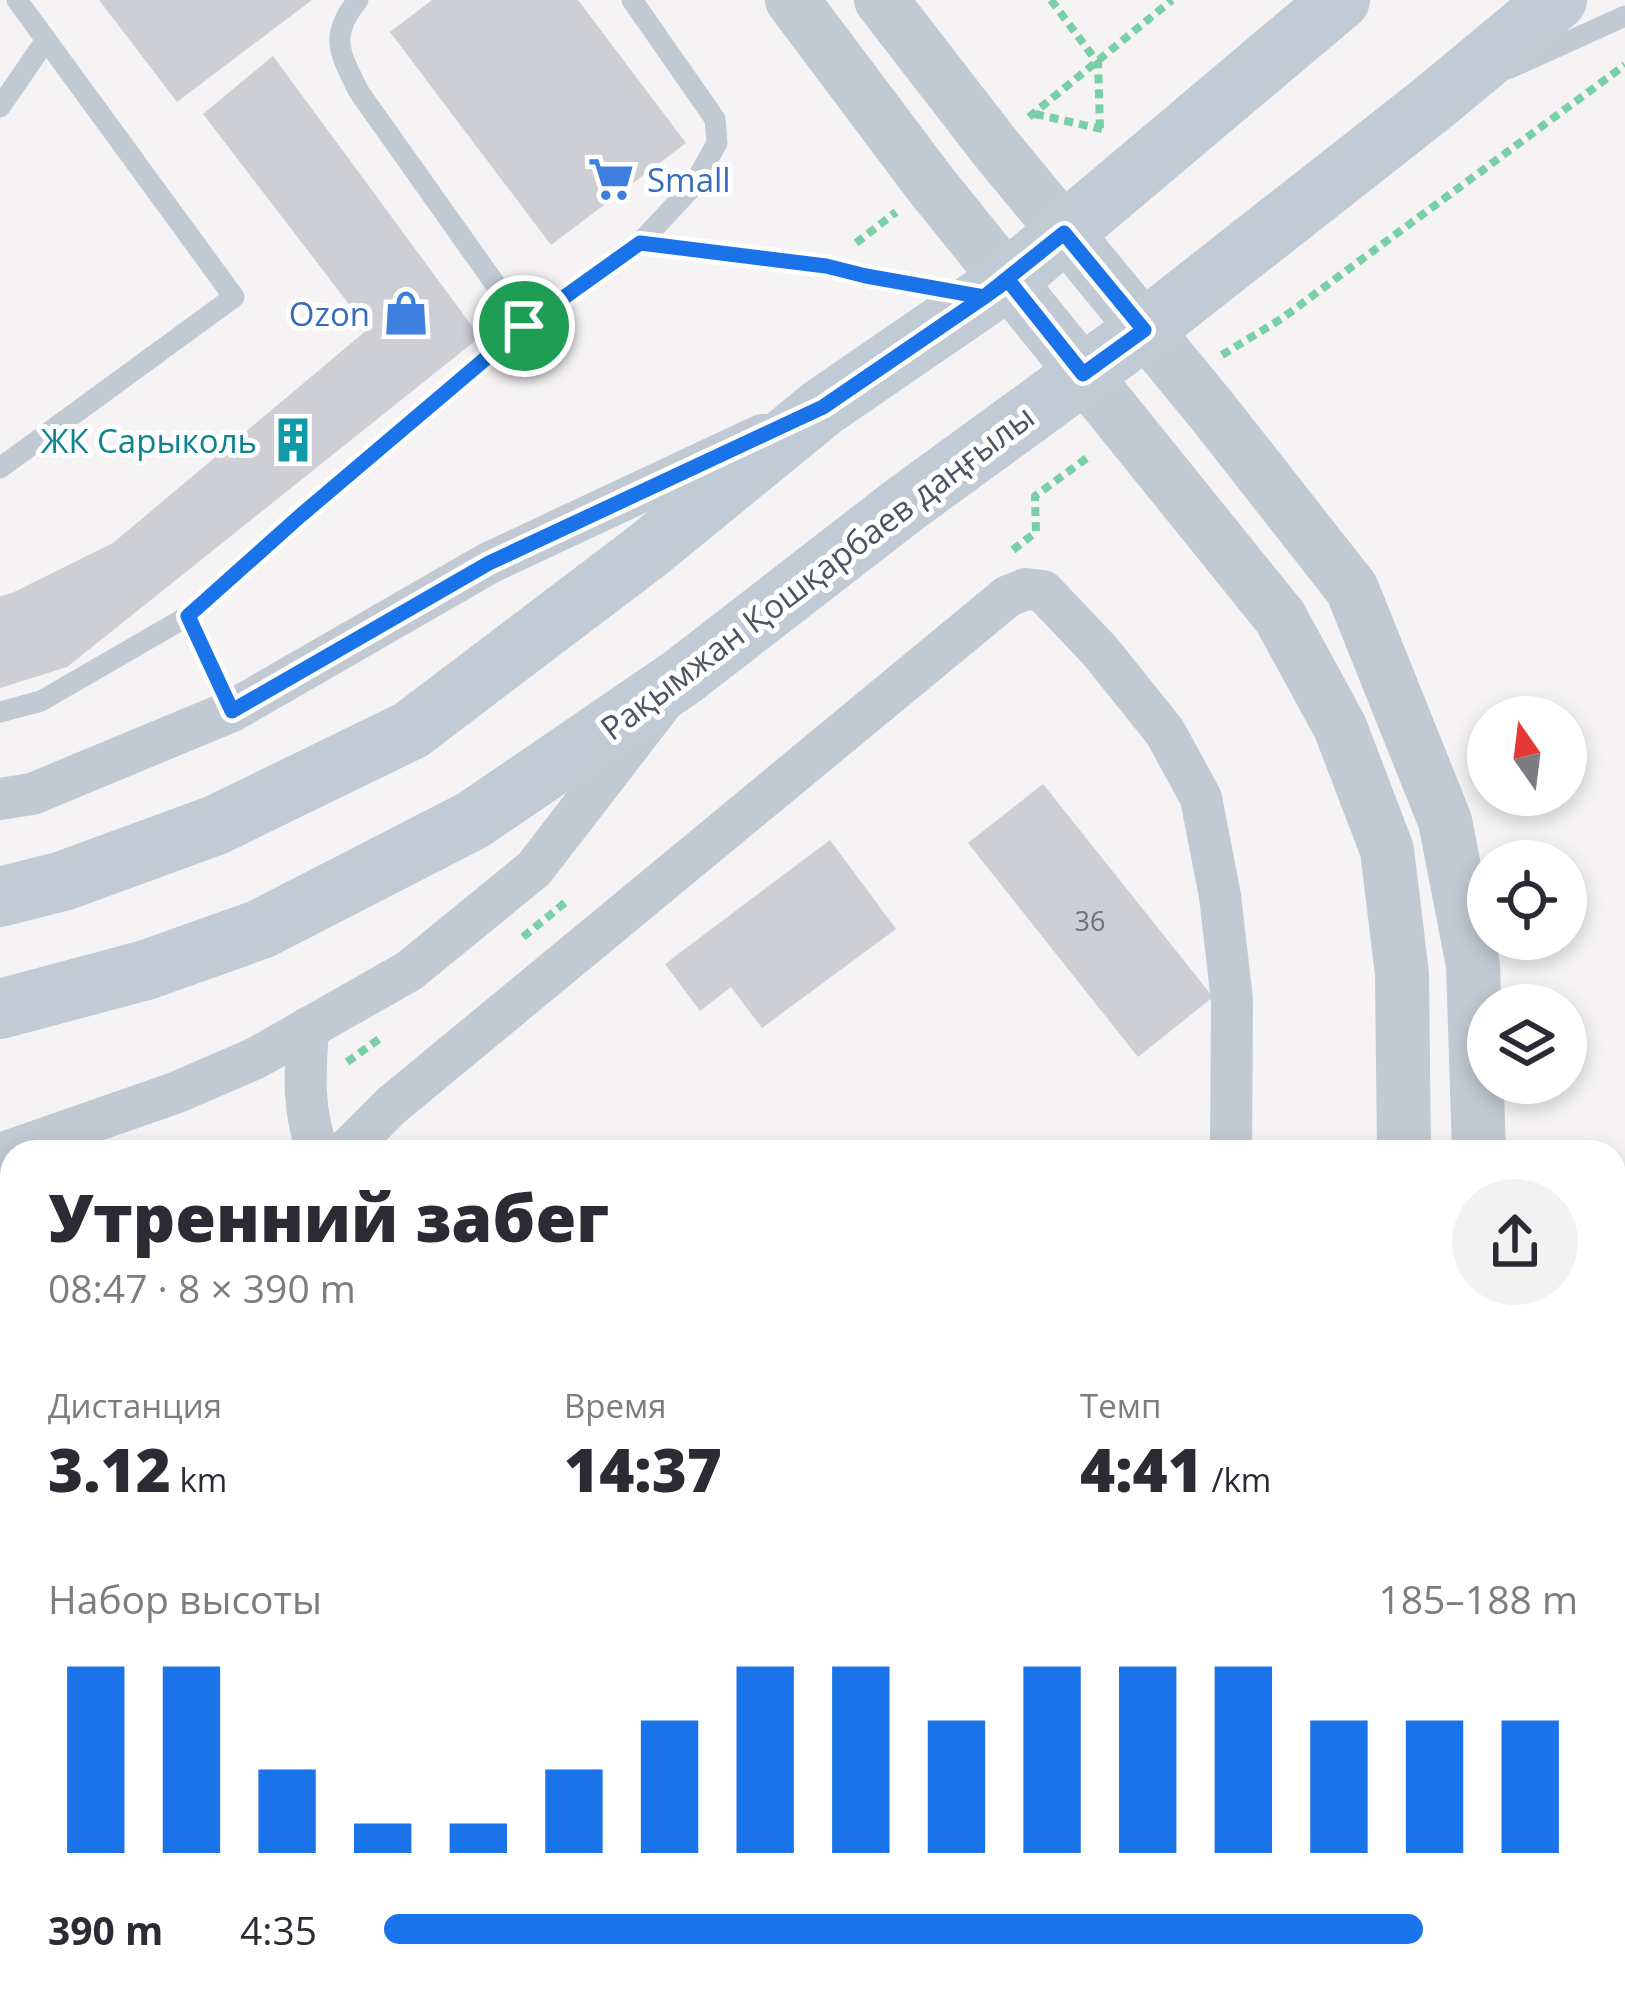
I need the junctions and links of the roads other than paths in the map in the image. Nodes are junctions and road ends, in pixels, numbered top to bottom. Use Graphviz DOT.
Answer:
graph roads {
  1 [pos="16,0"];
  2 [pos="358,0"];
  3 [pos="632,0"];
  4 [pos="792,0"];
  5 [pos="881,0"];
  6 [pos="1340,0"];
  7 [pos="1557,0"];
  8 [pos="1625,16"];
  9 [pos="46,40"];
  10 [pos="1433,103"];
  11 [pos="0,107"];
  12 [pos="1064,233"];
  13 [pos="640,243"];
  14 [pos="996,288"];
  15 [pos="524,326"];
  16 [pos="1144,330"];
  17 [pos="1083,374"];
  18 [pos="823,407"];
  19 [pos="0,468"];
  20 [pos="188,616"];
  21 [pos="682,677"];
  22 [pos="232,711"];
  23 [pos="0,712"];
  24 [pos="0,799"];
  25 [pos="0,897"];
  26 [pos="0,1010"];
  27 [pos="308,1028"];
  28 [pos="40,1140"];
  29 [pos="313,1140"];
  30 [pos="357,1140"];
  31 [pos="1231,1140"];
  32 [pos="1404,1140"];
  33 [pos="1479,1140"];
  1 -- 9 [label="lane"];
  2 -- 15 [label="lane"];
  3 -- 13 [label="lane"];
  4 -- 14 [label="street"];
  5 -- 12 [label="street"];
  6 -- 12 [label="main road"];
  7 -- 10 [label="main road, Рақымжан Қошқарбаев даңғылы"];
  8 -- 10 [label="lane"];
  9 -- 11 [label="lane"];
  9 -- 19 [label="lane"];
  10 -- 16 [label="main road, Рақымжан Қошқарбаев даңғылы"];
  12 -- 14 [label="main road"];
  12 -- 16 [label="street"];
  13 -- 14 [label="lane"];
  13 -- 15 [label="lane"];
  14 -- 17 [label="street"];
  14 -- 18 [label="main road"];
  15 -- 20 [label="lane"];
  16 -- 17 [label="main road, Рақымжан Қошқарбаев даңғылы"];
  16 -- 33 [label="street"];
  17 -- 21 [label="main road, Рақымжан Қошқарбаев даңғылы"];
  17 -- 32 [label="street"];
  18 -- 22 [label="street"];
  18 -- 25 [label="main road"];
  20 -- 22 [label="lane"];
  20 -- 23 [label="lane"];
  21 -- 26 [label="main road, Рақымжан Қошқарбаев даңғылы"];
  21 -- 27 [label="street"];
  22 -- 24 [label="street"];
  27 -- 28 [label="street"];
  27 -- 29 [label="street"];
  30 -- 31 [label="street"];
}
